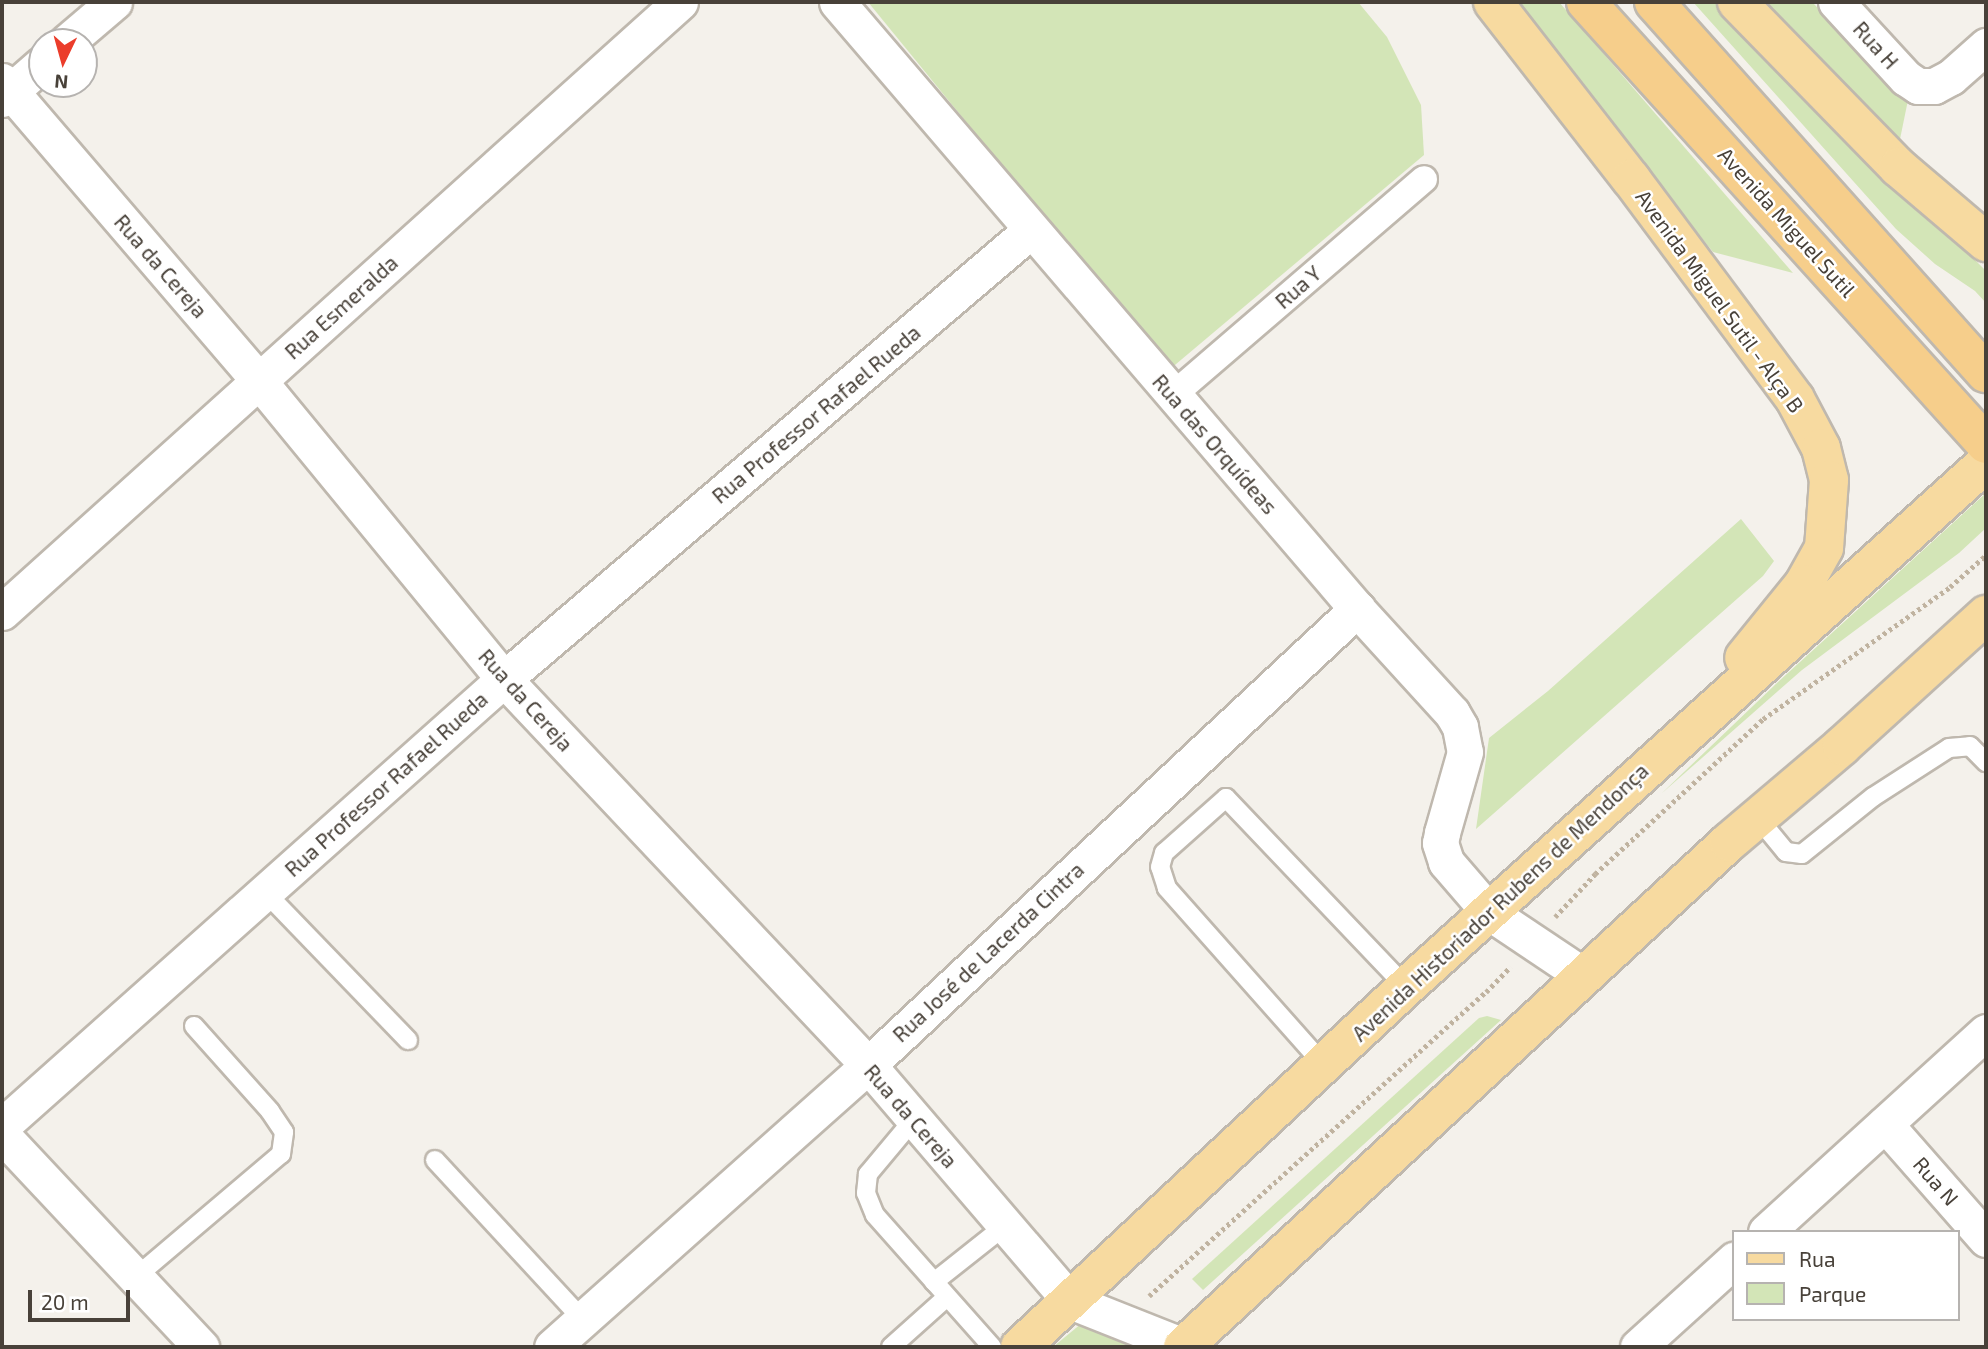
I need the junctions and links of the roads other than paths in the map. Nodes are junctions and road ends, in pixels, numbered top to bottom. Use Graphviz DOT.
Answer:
graph roads {
  1 [pos="114,2"];
  2 [pos="680,2"];
  3 [pos="837,2"];
  4 [pos="1493,2"];
  5 [pos="1586,2"];
  6 [pos="1654,2"];
  7 [pos="1737,2"];
  8 [pos="1836,2"];
  9 [pos="83,28"];
  10 [pos="1986,46"];
  11 [pos="28,74"];
  12 [pos="5,90"];
  13 [pos="1424,179"];
  14 [pos="1031,230"];
  15 [pos="1986,242"];
  16 [pos="1986,373"];
  17 [pos="259,381"];
  18 [pos="1173,395"];
  19 [pos="1986,444"];
  20 [pos="1986,463"];
  21 [pos="1357,609"];
  22 [pos="2,612"];
  23 [pos="1986,615"];
  24 [pos="504,679"];
  25 [pos="1661,755"];
  26 [pos="1986,762"];
  27 [pos="1758,818"];
  28 [pos="265,892"];
  29 [pos="1490,913"];
  30 [pos="1584,975"];
  31 [pos="1406,987"];
  32 [pos="194,1026"];
  33 [pos="1986,1032"];
  34 [pos="408,1040"];
  35 [pos="868,1065"];
  36 [pos="1324,1065"];
  37 [pos="914,1119"];
  38 [pos="1885,1124"];
  39 [pos="2,1126"];
  40 [pos="2,1135"];
  41 [pos="435,1160"];
  42 [pos="1006,1225"];
  43 [pos="1768,1230"];
  44 [pos="1986,1239"];
  45 [pos="1732,1262"];
  46 [pos="137,1276"];
  47 [pos="934,1282"];
  48 [pos="947,1297"];
  49 [pos="1070,1301"];
  50 [pos="583,1320"];
  51 [pos="201,1347"];
  52 [pos="552,1347"];
  53 [pos="891,1347"];
  54 [pos="992,1347"];
  55 [pos="1020,1347"];
  56 [pos="1184,1347"];
  57 [pos="1638,1347"];
  1 -- 9 [label="street"];
  2 -- 17 [label="street, Rua Esmeralda"];
  3 -- 14 [label="street, Rua das Orquídeas"];
  4 -- 25 [label="main road, Avenida Miguel Sutil - Alça B"];
  5 -- 19 [label="highway, Avenida Miguel Sutil"];
  6 -- 16 [label="highway"];
  7 -- 15 [label="main road"];
  8 -- 10 [label="street, Rua H"];
  11 -- 12 [label="street"];
  12 -- 17 [label="street, Rua da Cereja"];
  13 -- 18 [label="street, Rua Y"];
  14 -- 18 [label="street, Rua das Orquídeas"];
  14 -- 24 [label="street, Rua Professor Rafael Rueda"];
  17 -- 22 [label="street, Rua Esmeralda"];
  17 -- 24 [label="street, Rua da Cereja"];
  18 -- 21 [label="street, Rua das Orquídeas"];
  20 -- 25 [label="main road, Avenida Historiador Rubens de Mendonça"];
  21 -- 29 [label="street, Rua das Orquídeas"];
  21 -- 35 [label="street, Rua José de Lacerda Cintra"];
  23 -- 27 [label="main road"];
  24 -- 28 [label="street, Rua Professor Rafael Rueda"];
  24 -- 35 [label="street, Rua da Cereja"];
  25 -- 29 [label="main road, Avenida Historiador Rubens de Mendonça"];
  26 -- 27 [label="lane"];
  27 -- 30 [label="main road"];
  28 -- 34 [label="lane"];
  28 -- 39 [label="street, Rua Professor Rafael Rueda"];
  29 -- 30 [label="street, Rua das Orquídeas"];
  29 -- 31 [label="main road, Avenida Historiador Rubens de Mendonça"];
  30 -- 56 [label="main road"];
  31 -- 36 [label="main road, Avenida Historiador Rubens de Mendonça"];
  31 -- 36 [label="lane"];
  32 -- 46 [label="lane"];
  33 -- 38 [label="street"];
  35 -- 37 [label="street, Rua da Cereja"];
  35 -- 50 [label="street, Rua José de Lacerda Cintra"];
  36 -- 49 [label="main road, Avenida Historiador Rubens de Mendonça"];
  37 -- 42 [label="street, Rua da Cereja"];
  37 -- 47 [label="lane"];
  38 -- 43 [label="street"];
  38 -- 44 [label="street, Rua N"];
  40 -- 46 [label="street"];
  41 -- 50 [label="lane"];
  42 -- 47 [label="lane"];
  42 -- 49 [label="street, Rua da Cereja"];
  45 -- 57 [label="street"];
  46 -- 51 [label="street"];
  47 -- 48 [label="lane"];
  48 -- 53 [label="lane"];
  48 -- 54 [label="lane"];
  49 -- 55 [label="main road, Avenida Historiador Rubens de Mendonça"];
  49 -- 56 [label="street"];
  50 -- 52 [label="street, Rua José de Lacerda Cintra"];
}
